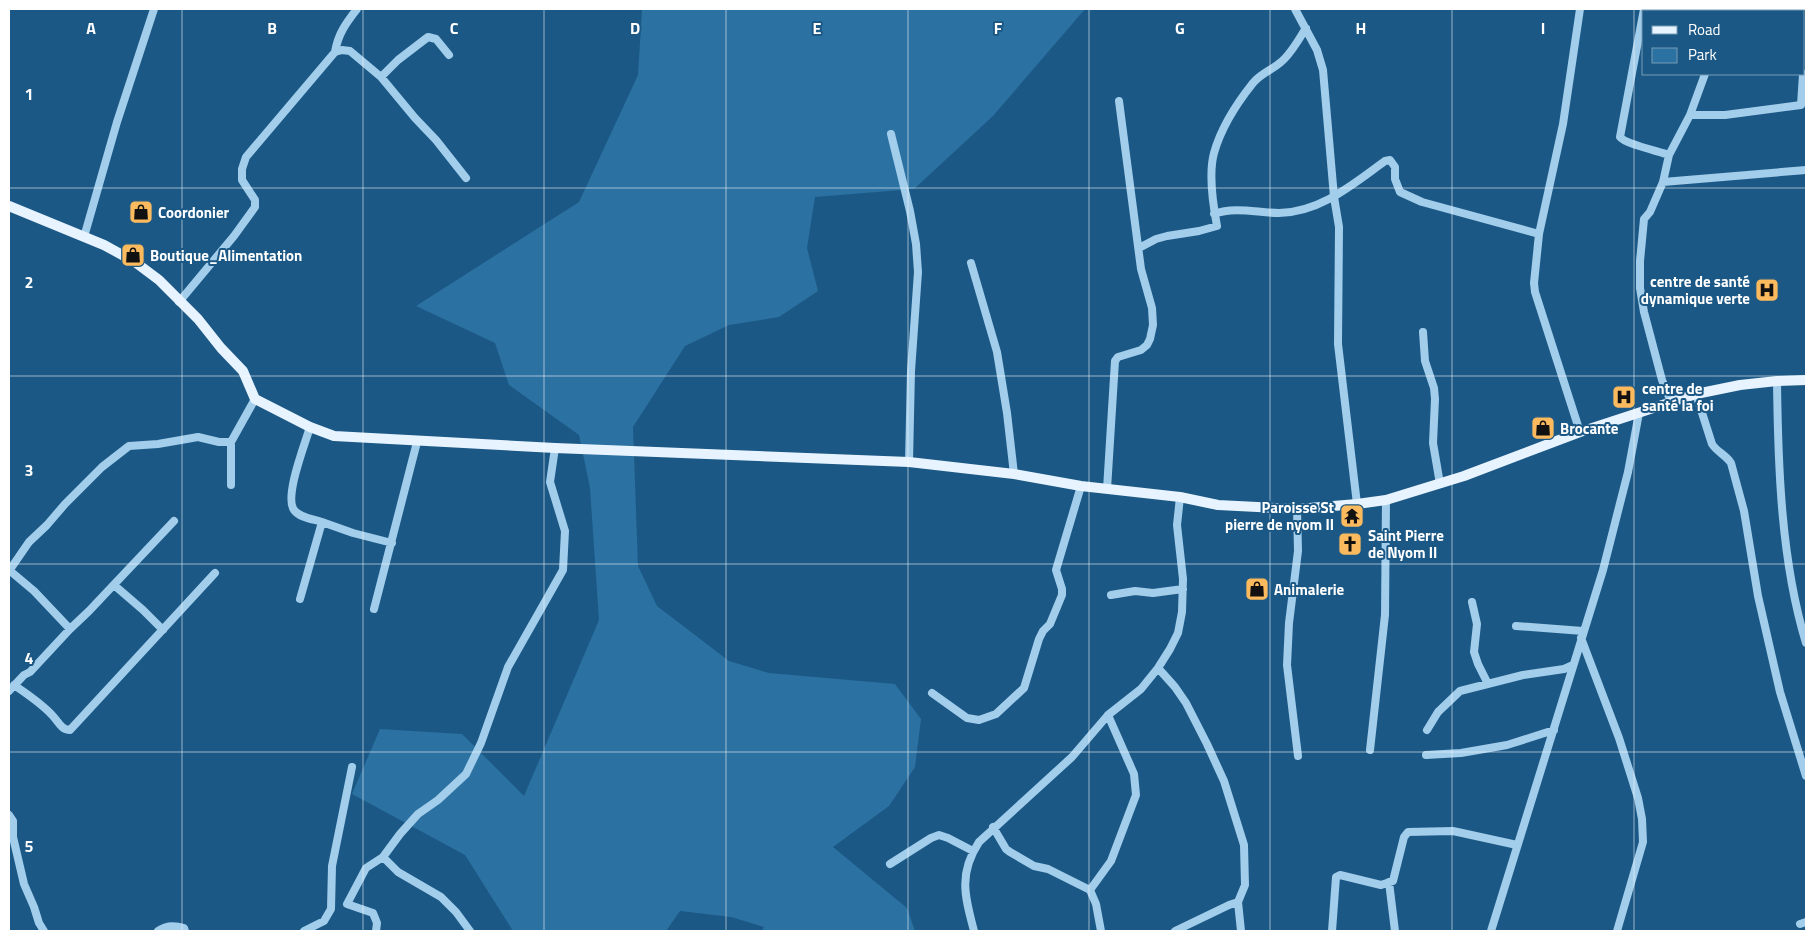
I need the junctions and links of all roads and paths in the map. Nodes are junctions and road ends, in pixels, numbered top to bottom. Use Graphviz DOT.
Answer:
graph roads {
  1 [pos="154,9"];
  2 [pos="357,9"];
  3 [pos="1296,9"];
  4 [pos="1580,9"];
  5 [pos="1642,20"];
  6 [pos="1306,28"];
  7 [pos="335,52"];
  8 [pos="449,54"];
  9 [pos="1706,75"];
  10 [pos="1803,75"];
  11 [pos="381,77"];
  12 [pos="1119,101"];
  13 [pos="1804,105"];
  14 [pos="1690,115"];
  15 [pos="891,134"];
  16 [pos="1669,155"];
  17 [pos="1806,170"];
  18 [pos="466,178"];
  19 [pos="1663,182"];
  20 [pos="1334,197"];
  21 [pos="9,206"];
  22 [pos="1214,214"];
  23 [pos="1539,234"];
  24 [pos="84,237"];
  25 [pos="1139,248"];
  26 [pos="971,263"];
  27 [pos="179,302"];
  28 [pos="1424,332"];
  29 [pos="1806,380"];
  30 [pos="1777,381"];
  31 [pos="1696,394"];
  32 [pos="255,399"];
  33 [pos="1671,402"];
  34 [pos="1639,413"];
  35 [pos="310,427"];
  36 [pos="1580,432"];
  37 [pos="231,442"];
  38 [pos="417,442"];
  39 [pos="554,448"];
  40 [pos="909,462"];
  41 [pos="1014,474"];
  42 [pos="1440,484"];
  43 [pos="231,485"];
  44 [pos="1081,486"];
  45 [pos="1107,488"];
  46 [pos="1180,497"];
  47 [pos="1386,500"];
  48 [pos="1357,504"];
  49 [pos="1297,508"];
  50 [pos="174,521"];
  51 [pos="322,522"];
  52 [pos="392,543"];
  53 [pos="9,571"];
  54 [pos="215,573"];
  55 [pos="114,585"];
  56 [pos="1183,589"];
  57 [pos="1110,595"];
  58 [pos="300,599"];
  59 [pos="1472,602"];
  60 [pos="374,609"];
  61 [pos="1516,626"];
  62 [pos="70,629"];
  63 [pos="163,630"];
  64 [pos="1582,634"];
  65 [pos="1806,643"];
  66 [pos="1573,665"];
  67 [pos="1158,668"];
  68 [pos="1488,684"];
  69 [pos="11,688"];
  70 [pos="932,693"];
  71 [pos="1108,715"];
  72 [pos="1427,730"];
  73 [pos="1554,730"];
  74 [pos="1370,750"];
  75 [pos="1426,755"];
  76 [pos="1298,756"];
  77 [pos="352,767"];
  78 [pos="1806,776"];
  79 [pos="9,815"];
  80 [pos="993,827"];
  81 [pos="1517,845"];
  82 [pos="973,851"];
  83 [pos="383,857"];
  84 [pos="890,864"];
  85 [pos="1389,882"];
  86 [pos="1090,890"];
  87 [pos="1238,902"];
  88 [pos="44,931"];
  89 [pos="158,931"];
  90 [pos="185,931"];
  91 [pos="304,931"];
  92 [pos="376,931"];
  93 [pos="470,931"];
  94 [pos="974,931"];
  95 [pos="1101,931"];
  96 [pos="1175,931"];
  97 [pos="1241,931"];
  98 [pos="1332,931"];
  99 [pos="1395,931"];
  100 [pos="1491,931"];
  101 [pos="1617,931"];
  1 -- 24 [label="street"];
  2 -- 7 [label="street"];
  3 -- 6 [label="street"];
  4 -- 23 [label="street"];
  5 -- 16 [label="street"];
  6 -- 20 [label="street"];
  6 -- 22 [label="street"];
  7 -- 11 [label="street"];
  7 -- 27 [label="street"];
  8 -- 11 [label="street"];
  9 -- 14 [label="street"];
  10 -- 13 [label="street"];
  11 -- 18 [label="street"];
  12 -- 25 [label="street"];
  13 -- 14 [label="street"];
  14 -- 16 [label="street"];
  15 -- 40 [label="street"];
  16 -- 19 [label="street"];
  17 -- 19 [label="street"];
  19 -- 33 [label="street"];
  20 -- 22 [label="street"];
  20 -- 23 [label="street"];
  20 -- 48 [label="street"];
  21 -- 24 [label="main road"];
  22 -- 25 [label="street"];
  23 -- 36 [label="street"];
  24 -- 27 [label="main road"];
  25 -- 45 [label="street"];
  26 -- 41 [label="street"];
  27 -- 32 [label="main road"];
  28 -- 42 [label="street"];
  29 -- 30 [label="main road"];
  30 -- 31 [label="main road"];
  30 -- 65 [label="street"];
  31 -- 33 [label="main road"];
  31 -- 78 [label="street"];
  32 -- 35 [label="main road"];
  32 -- 37 [label="street"];
  33 -- 34 [label="main road"];
  34 -- 36 [label="main road"];
  34 -- 64 [label="street"];
  35 -- 38 [label="main road"];
  35 -- 51 [label="street"];
  36 -- 42 [label="main road"];
  37 -- 43 [label="street"];
  37 -- 53 [label="street"];
  38 -- 39 [label="main road"];
  38 -- 52 [label="street"];
  39 -- 40 [label="main road"];
  39 -- 83 [label="street"];
  40 -- 41 [label="main road"];
  41 -- 44 [label="main road"];
  42 -- 47 [label="main road"];
  44 -- 45 [label="main road"];
  44 -- 70 [label="street"];
  45 -- 46 [label="main road"];
  46 -- 49 [label="main road"];
  46 -- 56 [label="street"];
  47 -- 48 [label="main road"];
  47 -- 74 [label="street"];
  48 -- 49 [label="main road"];
  49 -- 76 [label="street"];
  50 -- 55 [label="street"];
  51 -- 52 [label="street"];
  51 -- 58 [label="street"];
  52 -- 60 [label="street"];
  53 -- 62 [label="street"];
  54 -- 63 [label="street"];
  55 -- 62 [label="street"];
  55 -- 63 [label="street"];
  56 -- 57 [label="street"];
  56 -- 67 [label="street"];
  59 -- 68 [label="street"];
  61 -- 64 [label="street"];
  62 -- 69 [label="street"];
  63 -- 69 [label="street"];
  64 -- 66 [label="street"];
  64 -- 101 [label="street"];
  66 -- 68 [label="street"];
  66 -- 73 [label="street"];
  67 -- 71 [label="street"];
  67 -- 87 [label="street"];
  68 -- 72 [label="street"];
  71 -- 80 [label="street"];
  71 -- 86 [label="street"];
  73 -- 75 [label="street"];
  73 -- 81 [label="street"];
  77 -- 91 [label="street"];
  79 -- 88 [label="street"];
  80 -- 82 [label="street"];
  80 -- 86 [label="street"];
  81 -- 85 [label="street"];
  81 -- 100 [label="street"];
  82 -- 84 [label="street"];
  82 -- 94 [label="street"];
  83 -- 92 [label="street"];
  83 -- 93 [label="street"];
  85 -- 98 [label="street"];
  85 -- 99 [label="street"];
  86 -- 95 [label="street"];
  87 -- 96 [label="street"];
  87 -- 97 [label="street"];
  89 -- 90 [label="street"];
}
